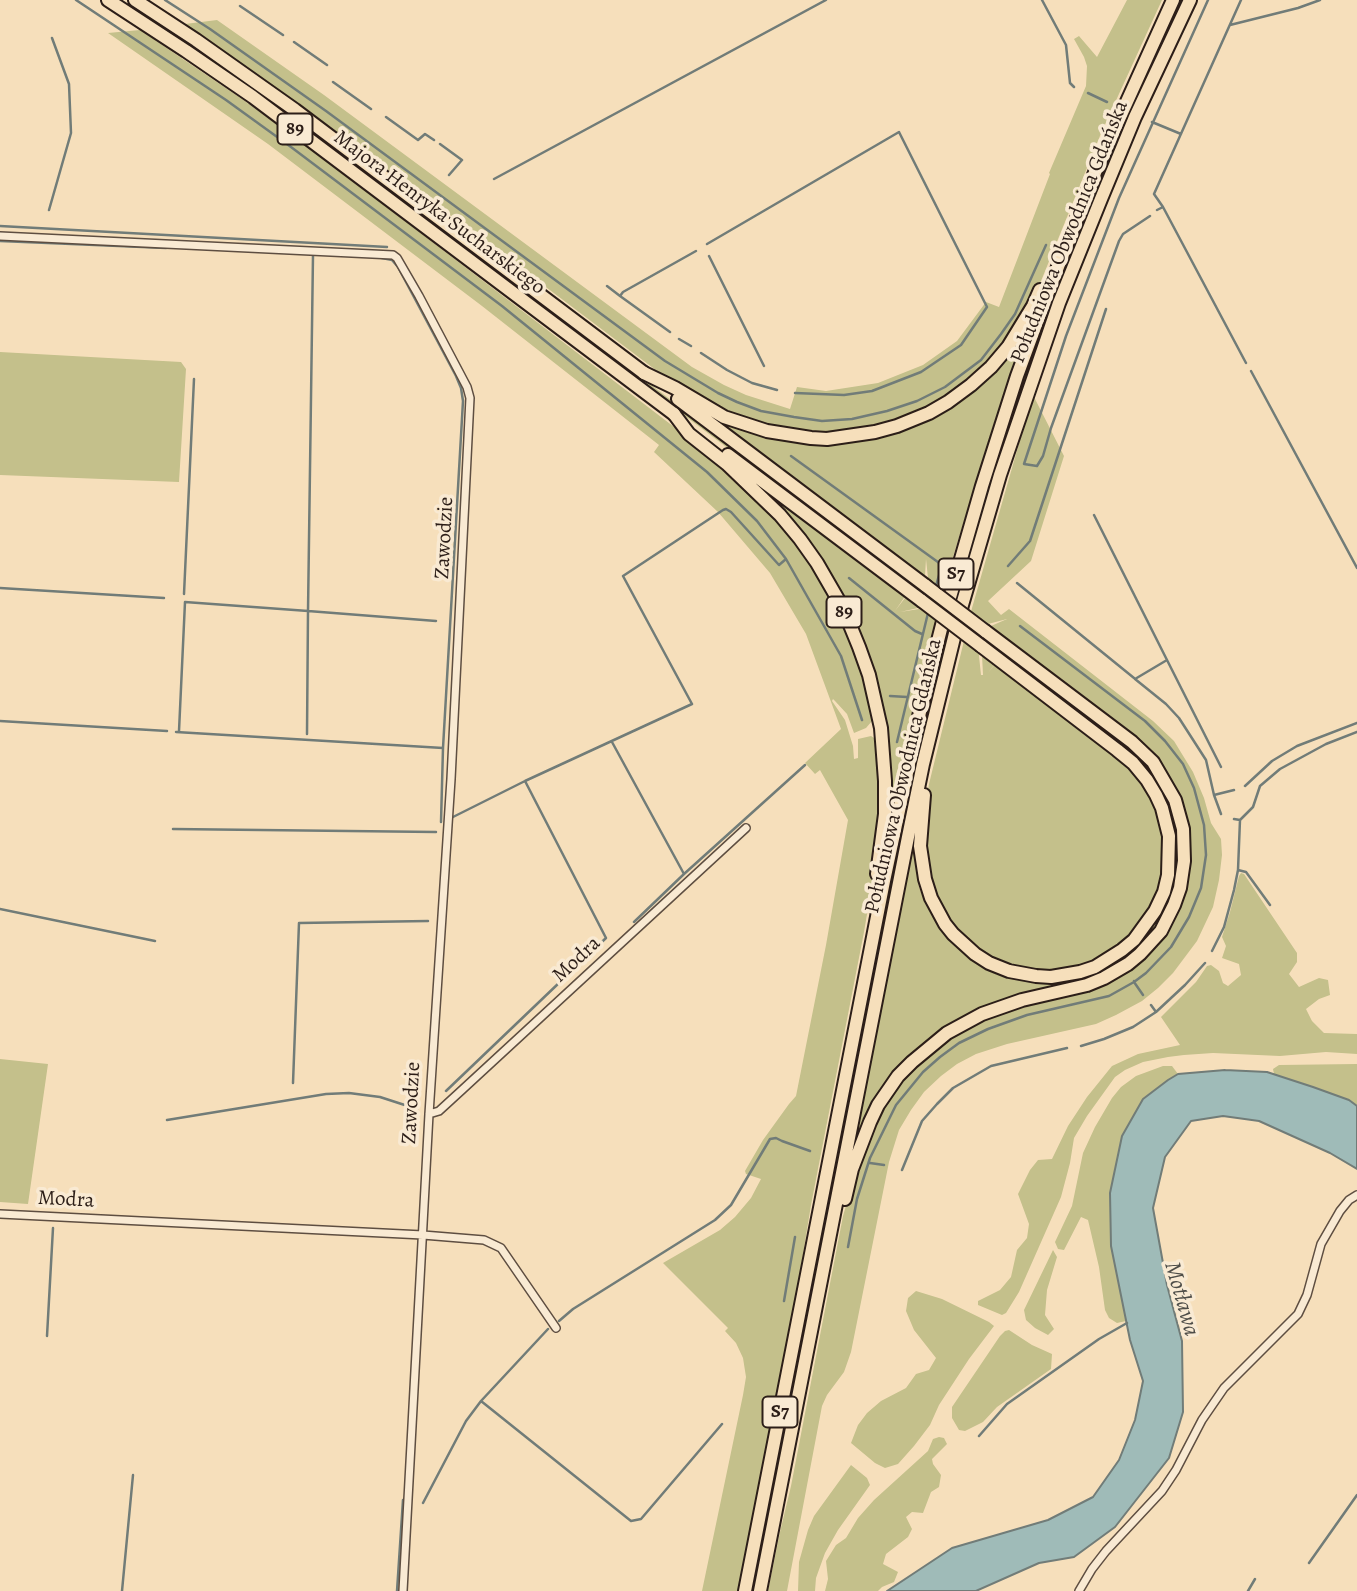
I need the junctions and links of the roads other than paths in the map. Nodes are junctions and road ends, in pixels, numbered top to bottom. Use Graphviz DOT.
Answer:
graph roads {
  1 [pos="108,0"];
  2 [pos="135,0"];
  3 [pos="1173,0"];
  4 [pos="1190,0"];
  5 [pos="1074,225"];
  6 [pos="0,236"];
  7 [pos="644,373"];
  8 [pos="674,414"];
  9 [pos="923,764"];
  10 [pos="746,828"];
  11 [pos="873,934"];
  12 [pos="429,1114"];
  13 [pos="1357,1195"];
  14 [pos="0,1214"];
  15 [pos="423,1235"];
  16 [pos="829,1239"];
  17 [pos="556,1328"];
  18 [pos="403,1591"];
  19 [pos="745,1591"];
  20 [pos="761,1591"];
  21 [pos="1079,1591"];
  1 -- 8 [label="highway, Majora Henryka Sucharskiego / 89"];
  2 -- 7 [label="highway, Majora Henryka Sucharskiego / 89"];
  3 -- 5 [label="highway, Południowa Obwodnica Gdańska / S7"];
  4 -- 9 [label="highway, Południowa Obwodnica Gdańska / S7"];
  5 -- 7 [label="highway, 89"];
  5 -- 11 [label="highway, Południowa Obwodnica Gdańska / S7"];
  6 -- 12 [label="street, Zawodzie"];
  7 -- 16 [label="highway, 89, bridge"];
  8 -- 9 [label="highway, 89, bridge"];
  8 -- 11 [label="highway, 89"];
  9 -- 16 [label="highway, Południowa Obwodnica Gdańska / S7"];
  10 -- 12 [label="street, Modra"];
  11 -- 19 [label="highway, Południowa Obwodnica Gdańska / S7"];
  12 -- 15 [label="street, Zawodzie"];
  13 -- 21 [label="street"];
  14 -- 15 [label="street, Modra"];
  15 -- 17 [label="street, Modra"];
  15 -- 18 [label="street"];
  16 -- 20 [label="highway, Południowa Obwodnica Gdańska / S7"];
}
